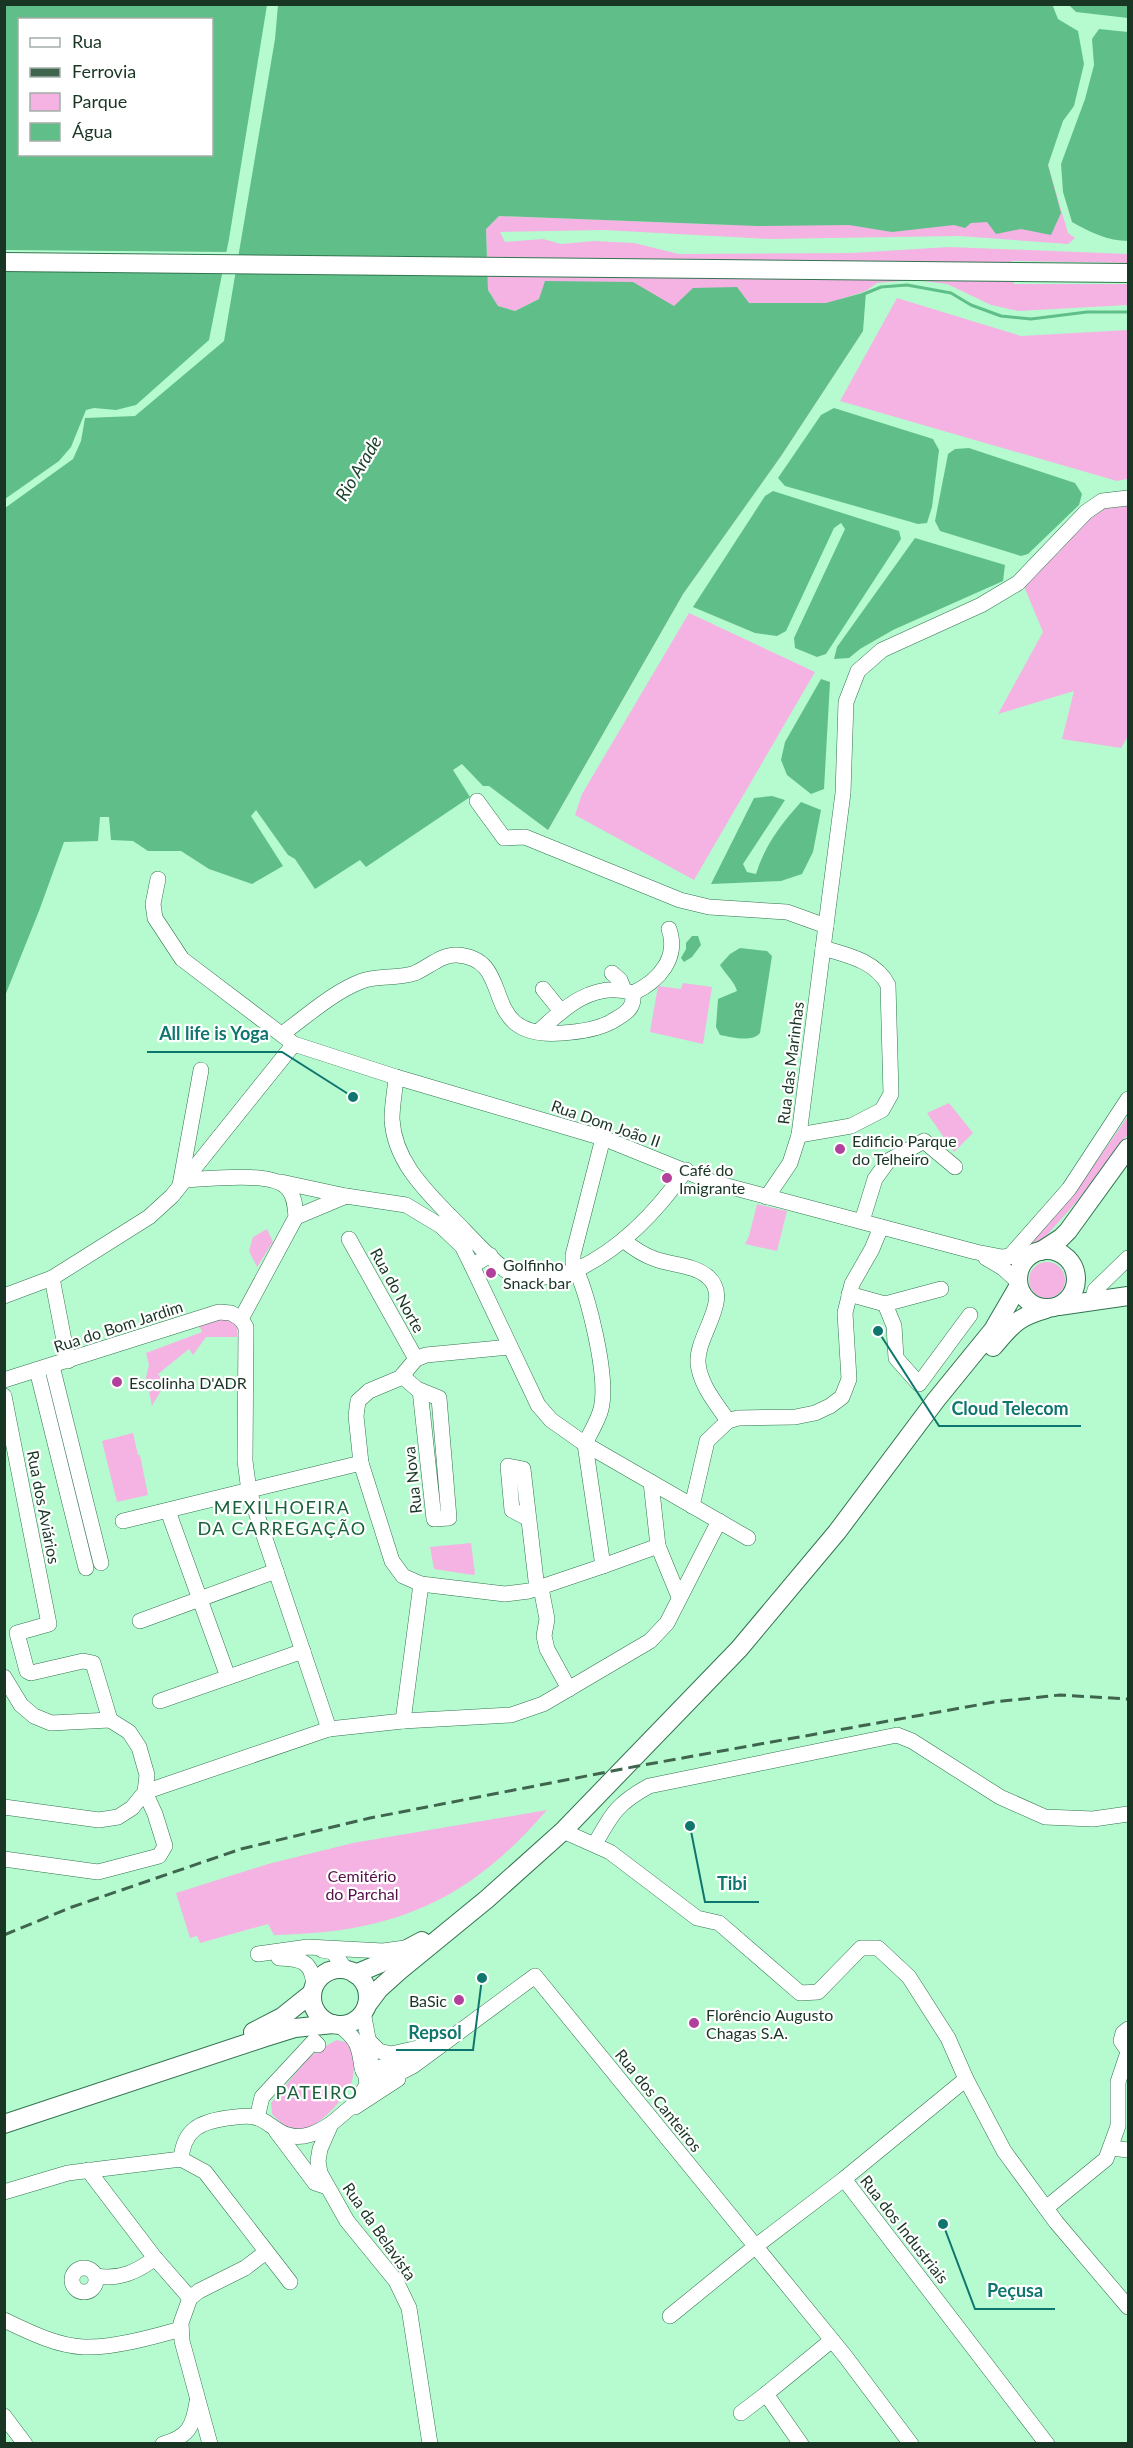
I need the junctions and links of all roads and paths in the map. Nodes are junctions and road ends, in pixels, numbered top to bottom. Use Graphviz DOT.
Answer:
graph roads {
  1 [pos="4,262"];
  2 [pos="1128,273"];
  3 [pos="1128,498"];
  4 [pos="477,801"];
  5 [pos="158,879"];
  6 [pos="826,926"];
  7 [pos="669,929"];
  8 [pos="823,948"];
  9 [pos="612,973"];
  10 [pos="633,987"];
  11 [pos="543,988"];
  12 [pos="560,1010"];
  13 [pos="538,1032"];
  14 [pos="288,1039"];
  15 [pos="201,1070"];
  16 [pos="396,1077"];
  17 [pos="1128,1099"];
  18 [pos="799,1135"];
  19 [pos="603,1138"];
  20 [pos="1128,1148"];
  21 [pos="1128,1161"];
  22 [pos="955,1167"];
  23 [pos="686,1170"];
  24 [pos="278,1182"];
  25 [pos="182,1184"];
  26 [pos="346,1196"];
  27 [pos="767,1197"];
  28 [pos="297,1217"];
  29 [pos="446,1221"];
  30 [pos="862,1221"];
  31 [pos="881,1227"];
  32 [pos="349,1239"];
  33 [pos="623,1240"];
  34 [pos="976,1252"];
  35 [pos="1036,1252"];
  36 [pos="490,1255"];
  37 [pos="1010,1257"];
  38 [pos="1128,1258"];
  39 [pos="472,1266"];
  40 [pos="577,1270"];
  41 [pos="1074,1272"];
  42 [pos="52,1278"];
  43 [pos="1018,1284"];
  44 [pos="941,1289"];
  45 [pos="849,1294"];
  46 [pos="1093,1295"];
  47 [pos="1127,1295"];
  48 [pos="4,1296"];
  49 [pos="885,1304"];
  50 [pos="1053,1308"];
  51 [pos="970,1315"];
  52 [pos="241,1319"];
  53 [pos="510,1347"];
  54 [pos="416,1359"];
  55 [pos="68,1361"];
  56 [pos="52,1366"];
  57 [pos="37,1370"];
  58 [pos="402,1376"];
  59 [pos="4,1380"];
  60 [pos="420,1390"];
  61 [pos="4,1396"];
  62 [pos="728,1421"];
  63 [pos="907,1442"];
  64 [pos="585,1444"];
  65 [pos="361,1463"];
  66 [pos="651,1482"];
  67 [pos="249,1491"];
  68 [pos="692,1506"];
  69 [pos="168,1510"];
  70 [pos="529,1519"];
  71 [pos="123,1521"];
  72 [pos="719,1521"];
  73 [pos="748,1538"];
  74 [pos="658,1546"];
  75 [pos="102,1563"];
  76 [pos="603,1566"];
  77 [pos="86,1568"];
  78 [pos="276,1571"];
  79 [pos="421,1584"];
  80 [pos="539,1588"];
  81 [pos="680,1597"];
  82 [pos="200,1599"];
  83 [pos="140,1621"];
  84 [pos="303,1651"];
  85 [pos="4,1677"];
  86 [pos="228,1677"];
  87 [pos="569,1689"];
  88 [pos="160,1701"];
  89 [pos="110,1720"];
  90 [pos="403,1721"];
  91 [pos="329,1729"];
  92 [pos="145,1792"];
  93 [pos="4,1807"];
  94 [pos="1128,1814"];
  95 [pos="563,1831"];
  96 [pos="595,1844"];
  97 [pos="4,1859"];
  98 [pos="463,1918"];
  99 [pos="308,1947"];
  100 [pos="351,1972"];
  101 [pos="313,1990"];
  102 [pos="365,2009"];
  103 [pos="336,2025"];
  104 [pos="1128,2029"];
  105 [pos="369,2041"];
  106 [pos="446,2042"];
  107 [pos="318,2044"];
  108 [pos="1128,2051"];
  109 [pos="187,2065"];
  110 [pos="364,2076"];
  111 [pos="966,2079"];
  112 [pos="257,2118"];
  113 [pos="336,2120"];
  114 [pos="4,2124"];
  115 [pos="289,2142"];
  116 [pos="1111,2148"];
  117 [pos="320,2149"];
  118 [pos="1128,2150"];
  119 [pos="181,2159"];
  120 [pos="88,2170"];
  121 [pos="844,2179"];
  122 [pos="328,2187"];
  123 [pos="4,2192"];
  124 [pos="1046,2208"];
  125 [pos="756,2246"];
  126 [pos="266,2252"];
  127 [pos="155,2258"];
  128 [pos="96,2276"];
  129 [pos="290,2282"];
  130 [pos="190,2298"];
  131 [pos="1128,2307"];
  132 [pos="670,2316"];
  133 [pos="4,2320"];
  134 [pos="181,2329"];
  135 [pos="832,2340"];
  136 [pos="766,2394"];
  137 [pos="198,2397"];
  138 [pos="741,2413"];
  139 [pos="4,2416"];
  140 [pos="170,2442"];
  141 [pos="25,2444"];
  142 [pos="204,2444"];
  143 [pos="210,2444"];
  144 [pos="430,2444"];
  145 [pos="801,2444"];
  146 [pos="910,2444"];
  147 [pos="1047,2444"];
  1 -- 2 [label="main road"];
  3 -- 6 [label="street, Rua das Marinhas"];
  4 -- 6 [label="street"];
  5 -- 14 [label="street, Rua Dom João II"];
  6 -- 8 [label="street, Rua das Marinhas"];
  7 -- 10 [label="street"];
  8 -- 18 [label="street, Rua das Marinhas"];
  8 -- 18 [label="street"];
  9 -- 10 [label="street"];
  10 -- 12 [label="street"];
  10 -- 13 [label="street"];
  11 -- 12 [label="street"];
  12 -- 13 [label="street"];
  13 -- 14 [label="street"];
  14 -- 16 [label="street, Rua Dom João II"];
  14 -- 25 [label="street"];
  15 -- 25 [label="street"];
  16 -- 19 [label="street, Rua Dom João II"];
  16 -- 29 [label="street"];
  17 -- 37 [label="street"];
  18 -- 27 [label="street, Rua das Marinhas"];
  19 -- 23 [label="street, Rua Dom João II"];
  19 -- 40 [label="street"];
  20 -- 35 [label="main road"];
  21 -- 41 [label="main road"];
  22 -- 30 [label="street"];
  23 -- 27 [label="street, Rua Dom João II"];
  23 -- 33 [label="street"];
  24 -- 25 [label="street"];
  24 -- 26 [label="street"];
  24 -- 28 [label="street"];
  25 -- 42 [label="street"];
  26 -- 28 [label="street"];
  26 -- 29 [label="street"];
  27 -- 30 [label="street, Rua Dom João II"];
  28 -- 52 [label="street"];
  29 -- 36 [label="street"];
  29 -- 39 [label="street"];
  30 -- 31 [label="street, Rua Dom João II"];
  31 -- 34 [label="street, Rua Dom João II"];
  31 -- 45 [label="street"];
  32 -- 54 [label="street, Rua do Norte"];
  33 -- 40 [label="street"];
  33 -- 62 [label="street"];
  34 -- 37 [label="street"];
  34 -- 43 [label="street"];
  35 -- 37 [label="street"];
  35 -- 41 [label="main road"];
  35 -- 43 [label="main road"];
  36 -- 39 [label="street"];
  36 -- 40 [label="street"];
  38 -- 46 [label="street"];
  39 -- 53 [label="street"];
  40 -- 64 [label="street"];
  41 -- 46 [label="main road"];
  41 -- 50 [label="main road"];
  42 -- 48 [label="street"];
  42 -- 55 [label="street"];
  43 -- 50 [label="main road"];
  43 -- 63 [label="main road"];
  44 -- 49 [label="street"];
  45 -- 49 [label="street"];
  45 -- 62 [label="street"];
  46 -- 47 [label="main road"];
  46 -- 50 [label="main road"];
  49 -- 51 [label="street"];
  50 -- 63 [label="main road"];
  52 -- 55 [label="street, Rua do Bom Jardim"];
  52 -- 67 [label="street"];
  53 -- 54 [label="street"];
  53 -- 64 [label="street"];
  54 -- 58 [label="street"];
  55 -- 56 [label="street, Rua do Bom Jardim"];
  56 -- 57 [label="street, Rua do Bom Jardim"];
  56 -- 75 [label="street"];
  57 -- 59 [label="street, Rua do Bom Jardim"];
  57 -- 77 [label="street"];
  58 -- 60 [label="street, Rua Nova"];
  58 -- 65 [label="street"];
  60 -- 60 [label="street, Rua Nova"];
  61 -- 89 [label="street, Rua dos Aviários"];
  62 -- 68 [label="street"];
  63 -- 95 [label="main road"];
  64 -- 66 [label="street"];
  64 -- 76 [label="street"];
  65 -- 67 [label="street"];
  65 -- 79 [label="street"];
  66 -- 68 [label="street"];
  66 -- 74 [label="street"];
  67 -- 69 [label="street"];
  67 -- 78 [label="street"];
  68 -- 72 [label="street"];
  69 -- 71 [label="street"];
  69 -- 82 [label="street"];
  70 -- 80 [label="street"];
  72 -- 73 [label="street"];
  72 -- 81 [label="street"];
  74 -- 76 [label="street"];
  74 -- 81 [label="street"];
  76 -- 80 [label="street"];
  78 -- 82 [label="street"];
  78 -- 84 [label="street"];
  79 -- 80 [label="street"];
  79 -- 90 [label="street"];
  80 -- 87 [label="street"];
  81 -- 87 [label="street"];
  82 -- 83 [label="street"];
  82 -- 86 [label="street"];
  84 -- 86 [label="street"];
  84 -- 91 [label="street"];
  85 -- 89 [label="street"];
  86 -- 88 [label="street"];
  87 -- 90 [label="street"];
  89 -- 92 [label="street"];
  90 -- 91 [label="street"];
  91 -- 92 [label="street"];
  92 -- 93 [label="street"];
  92 -- 97 [label="street"];
  94 -- 96 [label="street"];
  95 -- 98 [label="main road"];
  95 -- 111 [label="street"];
  98 -- 99 [label="street"];
  98 -- 100 [label="main road"];
  98 -- 102 [label="main road"];
  99 -- 100 [label="street"];
  99 -- 101 [label="street"];
  100 -- 101 [label="main road"];
  100 -- 102 [label="main road"];
  101 -- 103 [label="main road"];
  101 -- 109 [label="main road"];
  102 -- 103 [label="main road"];
  102 -- 105 [label="street"];
  103 -- 109 [label="main road"];
  103 -- 110 [label="street"];
  104 -- 108 [label="street"];
  105 -- 106 [label="street"];
  105 -- 110 [label="street"];
  106 -- 110 [label="street"];
  106 -- 113 [label="street"];
  106 -- 125 [label="street, Rua dos Canteiros"];
  107 -- 112 [label="street"];
  108 -- 116 [label="street"];
  109 -- 114 [label="main road"];
  110 -- 113 [label="street, Rua da Belavista"];
  111 -- 121 [label="street"];
  111 -- 124 [label="street"];
  112 -- 115 [label="street"];
  112 -- 119 [label="street"];
  113 -- 115 [label="street"];
  113 -- 117 [label="street, Rua da Belavista"];
  115 -- 117 [label="street"];
  115 -- 122 [label="street"];
  116 -- 118 [label="street"];
  116 -- 124 [label="street"];
  117 -- 122 [label="street, Rua da Belavista"];
  119 -- 120 [label="street"];
  119 -- 126 [label="street"];
  120 -- 123 [label="street"];
  120 -- 127 [label="street"];
  121 -- 125 [label="street"];
  121 -- 147 [label="street, Rua dos Industriais"];
  122 -- 144 [label="street, Rua da Belavista"];
  124 -- 131 [label="street"];
  125 -- 132 [label="street"];
  125 -- 135 [label="street, Rua dos Canteiros"];
  126 -- 129 [label="street"];
  126 -- 130 [label="street"];
  127 -- 128 [label="street"];
  127 -- 130 [label="street"];
  130 -- 134 [label="street"];
  133 -- 134 [label="street"];
  134 -- 137 [label="street"];
  135 -- 136 [label="street"];
  135 -- 146 [label="street, Rua dos Canteiros"];
  136 -- 138 [label="street"];
  136 -- 145 [label="street"];
  137 -- 140 [label="street"];
  137 -- 143 [label="street"];
  139 -- 141 [label="street"];
  140 -- 142 [label="street"];
}
